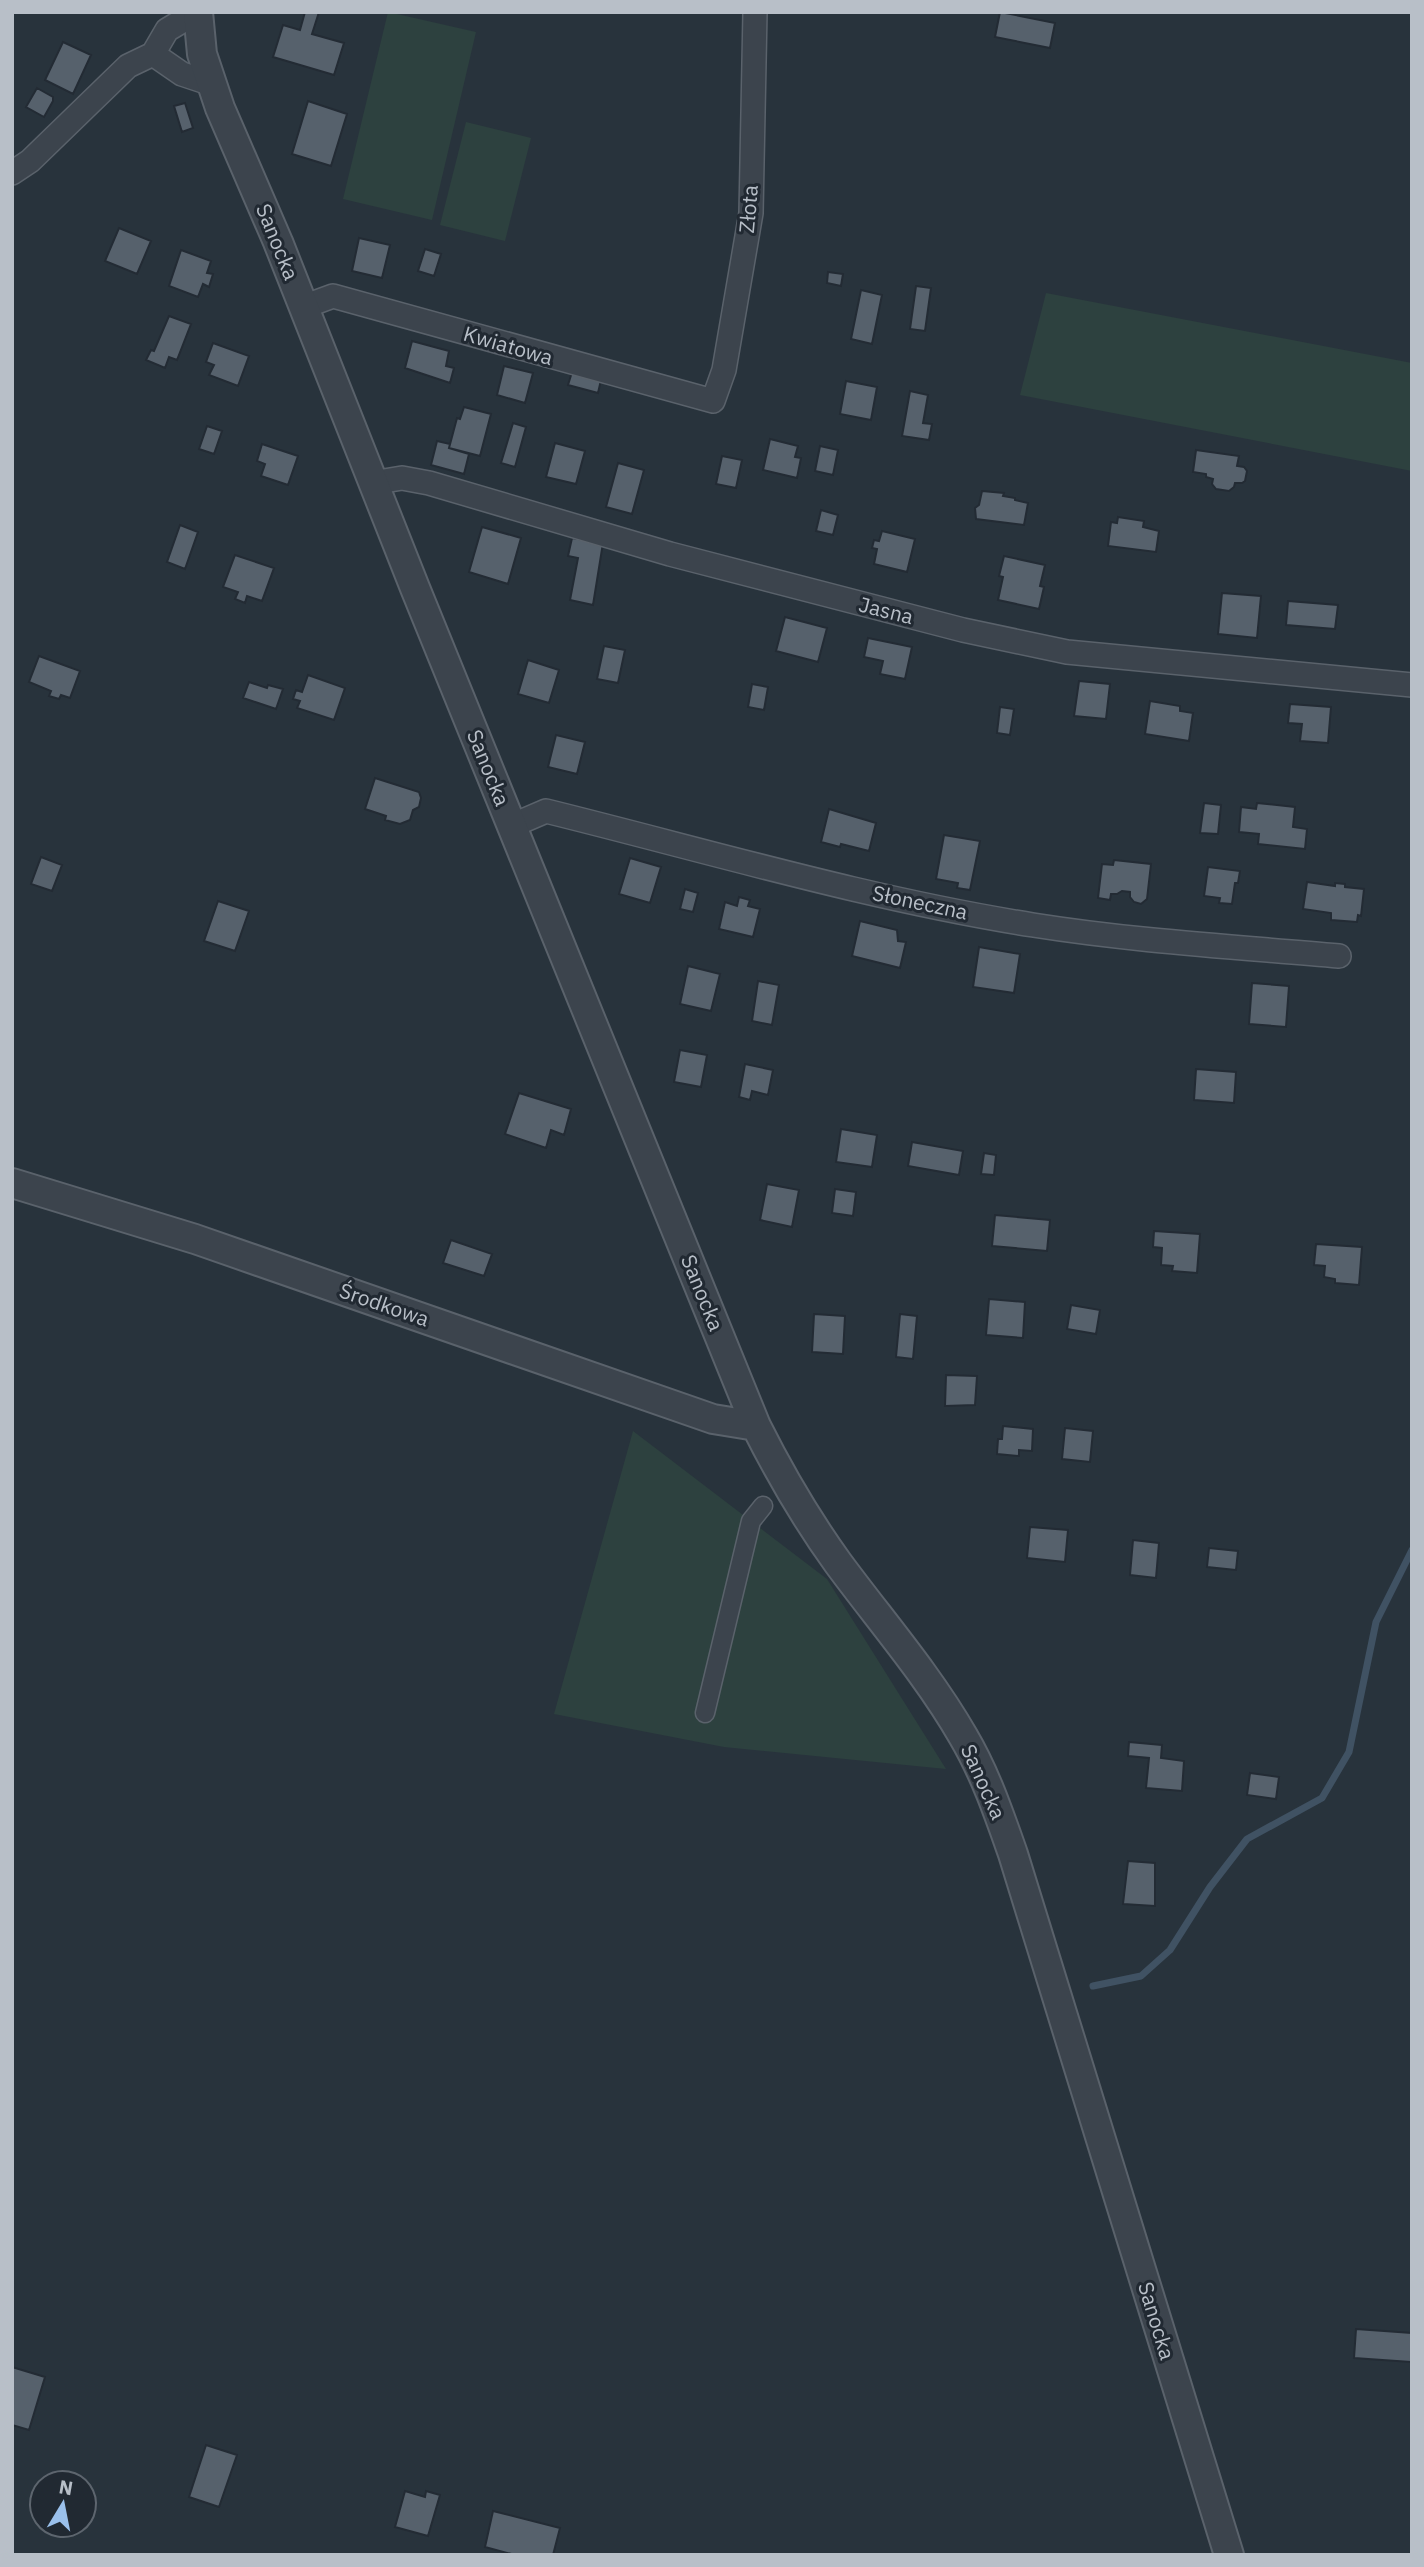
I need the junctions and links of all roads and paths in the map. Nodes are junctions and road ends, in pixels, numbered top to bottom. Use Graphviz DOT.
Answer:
graph roads {
  1 [pos="197,12"];
  2 [pos="755,12"];
  3 [pos="153,54"];
  4 [pos="212,84"];
  5 [pos="12,173"];
  6 [pos="303,307"];
  7 [pos="713,401"];
  8 [pos="372,483"];
  9 [pos="1412,685"];
  10 [pos="511,826"];
  11 [pos="1339,956"];
  12 [pos="12,1183"];
  13 [pos="756,1426"];
  14 [pos="763,1506"];
  15 [pos="705,1713"];
  16 [pos="1230,2555"];
  1 -- 3 [label="street"];
  1 -- 4 [label="street, Sanocka"];
  2 -- 7 [label="street, Złota"];
  3 -- 4 [label="street"];
  3 -- 5 [label="street"];
  4 -- 6 [label="street, Sanocka"];
  6 -- 7 [label="street, Kwiatowa"];
  6 -- 8 [label="street, Sanocka"];
  8 -- 9 [label="street, Jasna"];
  8 -- 10 [label="street, Sanocka"];
  10 -- 11 [label="street, Słoneczna"];
  10 -- 13 [label="street, Sanocka"];
  12 -- 13 [label="street, Środkowa"];
  13 -- 16 [label="street, Sanocka"];
  14 -- 15 [label="street"];
}
